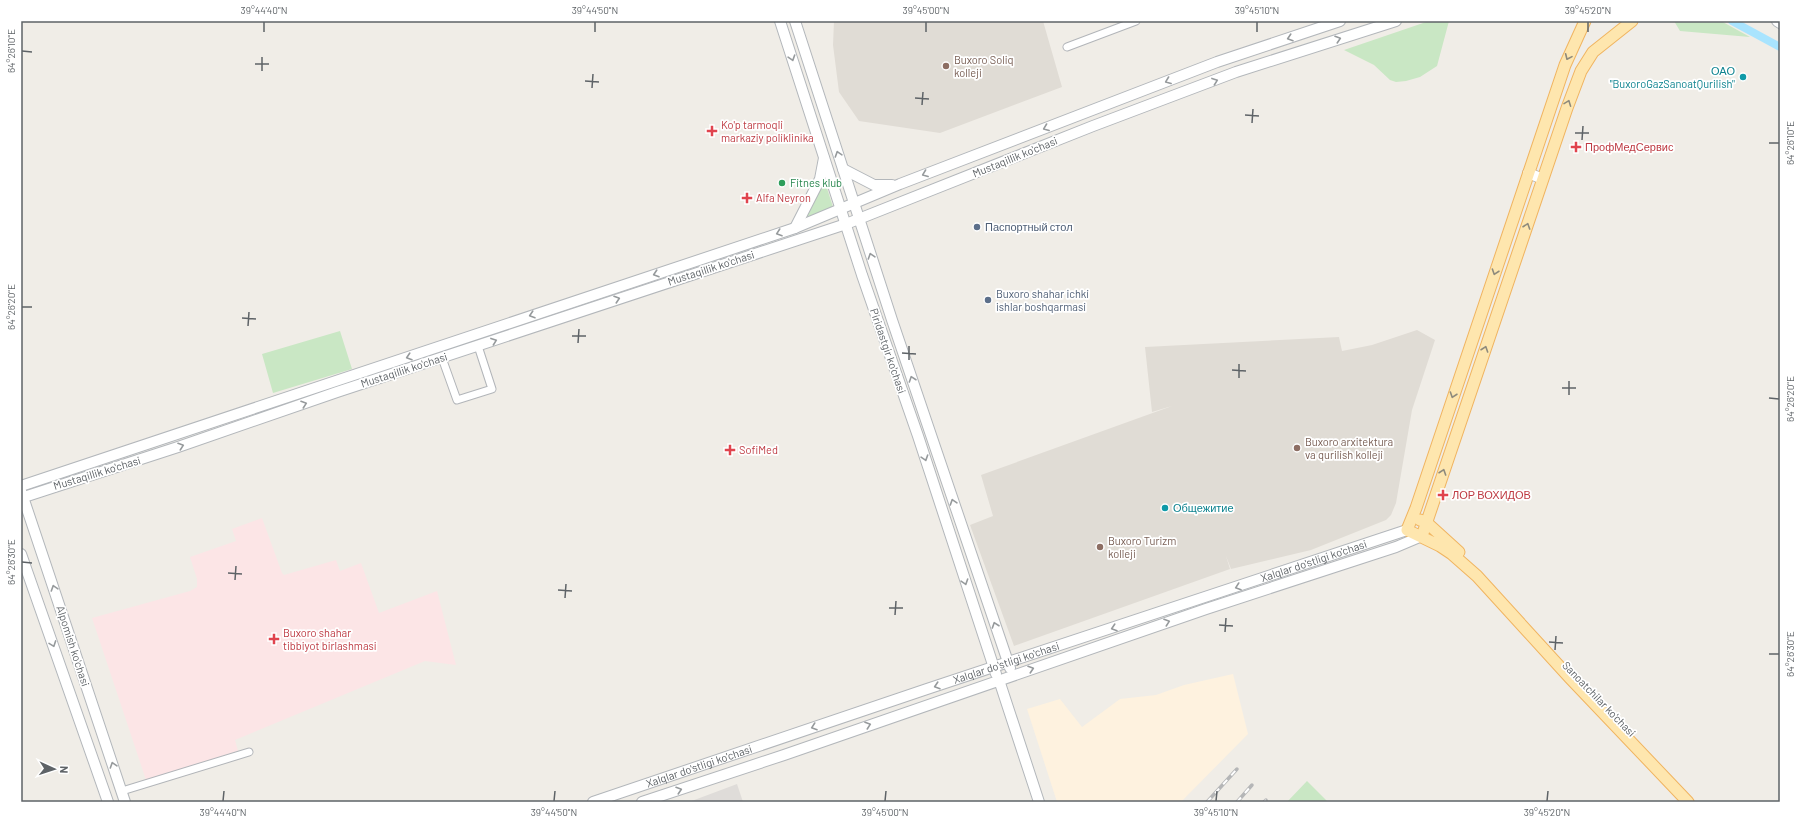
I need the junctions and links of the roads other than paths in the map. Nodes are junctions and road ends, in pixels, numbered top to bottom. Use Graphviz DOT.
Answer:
graph roads {
  1 [pos="780,21"];
  2 [pos="795,21"];
  3 [pos="1136,21"];
  4 [pos="1340,21"];
  5 [pos="1396,21"];
  6 [pos="1584,21"];
  7 [pos="1632,21"];
  8 [pos="1777,21"];
  9 [pos="1780,23"];
  10 [pos="1317,26"];
  11 [pos="1317,46"];
  12 [pos="1067,47"];
  13 [pos="1120,99"];
  14 [pos="1126,114"];
  15 [pos="824,158"];
  16 [pos="843,169"];
  17 [pos="1528,173"];
  18 [pos="1543,179"];
  19 [pos="900,184"];
  20 [pos="854,204"];
  21 [pos="842,209"];
  22 [pos="859,219"];
  23 [pos="846,224"];
  24 [pos="794,228"];
  25 [pos="708,257"];
  26 [pos="712,267"];
  27 [pos="554,308"];
  28 [pos="558,318"];
  29 [pos="478,346"];
  30 [pos="442,358"];
  31 [pos="344,378"];
  32 [pos="348,389"];
  33 [pos="929,431"];
  34 [pos="918,436"];
  35 [pos="159,439"];
  36 [pos="163,452"];
  37 [pos="21,486"];
  38 [pos="22,495"];
  39 [pos="1412,517"];
  40 [pos="1426,522"];
  41 [pos="1407,530"];
  42 [pos="1422,536"];
  43 [pos="21,554"];
  44 [pos="1008,663"];
  45 [pos="994,668"];
  46 [pos="1013,675"];
  47 [pos="998,680"];
  48 [pos="249,752"];
  49 [pos="122,791"];
  50 [pos="108,802"];
  51 [pos="125,802"];
  52 [pos="593,802"];
  53 [pos="642,802"];
  54 [pos="1039,802"];
  55 [pos="1688,802"];
  56 [pos="1697,802"];
  1 -- 15 [label="main road, Piridastgir ko'chasi, one-way"];
  16 -- 2 [label="main road, Piridastgir ko'chasi, one-way"];
  3 -- 12 [label="street"];
  4 -- 10 [label="main road, Mustaqillik ko'chasi"];
  11 -- 5 [label="main road, Mustaqillik ko'chasi, one-way"];
  6 -- 17 [label="main road, one-way"];
  18 -- 7 [label="main road, one-way"];
  8 -- 9 [label="main road"];
  10 -- 11 [label="main road"];
  10 -- 13 [label="main road, Mustaqillik ko'chasi, one-way"];
  14 -- 11 [label="main road, Mustaqillik ko'chasi, one-way"];
  13 -- 14 [label="main road"];
  13 -- 19 [label="main road, Mustaqillik ko'chasi, one-way"];
  14 -- 22 [label="main road, Mustaqillik ko'chasi"];
  15 -- 21 [label="main road, Piridastgir ko'chasi"];
  15 -- 24 [label="main road"];
  16 -- 19 [label="main road"];
  16 -- 20 [label="main road, Piridastgir ko'chasi"];
  17 -- 18 [label="main road"];
  17 -- 39 [label="main road, one-way"];
  40 -- 18 [label="main road, one-way"];
  19 -- 20 [label="main road, Mustaqillik ko'chasi"];
  20 -- 21 [label="main road, Mustaqillik ko'chasi"];
  20 -- 22 [label="main road, Piridastgir ko'chasi"];
  21 -- 23 [label="main road, Piridastgir ko'chasi"];
  21 -- 24 [label="main road, Mustaqillik ko'chasi"];
  22 -- 23 [label="main road, Mustaqillik ko'chasi"];
  33 -- 22 [label="main road, Piridastgir ko'chasi, one-way"];
  23 -- 26 [label="main road, Mustaqillik ko'chasi"];
  23 -- 34 [label="main road, Piridastgir ko'chasi"];
  24 -- 25 [label="main road, Mustaqillik ko'chasi, one-way"];
  25 -- 26 [label="main road"];
  25 -- 27 [label="main road, Mustaqillik ko'chasi, one-way"];
  28 -- 26 [label="main road, Mustaqillik ko'chasi, one-way"];
  27 -- 28 [label="main road"];
  27 -- 31 [label="main road, Mustaqillik ko'chasi, one-way"];
  29 -- 28 [label="main road, Mustaqillik ko'chasi, one-way"];
  29 -- 30 [label="main road, Mustaqillik ko'chasi"];
  29 -- 30 [label="street"];
  30 -- 32 [label="main road, Mustaqillik ko'chasi"];
  31 -- 32 [label="main road"];
  31 -- 35 [label="main road, Mustaqillik ko'chasi"];
  36 -- 32 [label="main road, Mustaqillik ko'chasi, one-way"];
  33 -- 34 [label="main road"];
  44 -- 33 [label="main road, Piridastgir ko'chasi, one-way"];
  34 -- 45 [label="main road, Piridastgir ko'chasi, one-way"];
  35 -- 36 [label="main road"];
  35 -- 37 [label="main road, Mustaqillik ko'chasi"];
  36 -- 38 [label="main road, Mustaqillik ko'chasi"];
  49 -- 38 [label="main road, Alpomish ko'chasi, one-way"];
  39 -- 40 [label="main road, Sanoatchilar ko'chasi"];
  39 -- 41 [label="main road"];
  40 -- 42 [label="main road"];
  40 -- 56 [label="main road, Sanoatchilar ko'chasi"];
  41 -- 42 [label="main road, Sanoatchilar ko'chasi"];
  41 -- 44 [label="main road, Xalqlar do'stligi ko'chasi, one-way"];
  46 -- 42 [label="main road, Xalqlar do'stligi ko'chasi, one-way"];
  42 -- 55 [label="main road, Sanoatchilar ko'chasi"];
  43 -- 50 [label="main road, Alpomish ko'chasi, one-way"];
  44 -- 45 [label="main road, Xalqlar do'stligi ko'chasi"];
  44 -- 46 [label="main road, Piridastgir ko'chasi"];
  45 -- 47 [label="main road, Piridastgir ko'chasi"];
  45 -- 52 [label="main road, Xalqlar do'stligi ko'chasi, one-way"];
  46 -- 47 [label="main road, Xalqlar do'stligi ko'chasi"];
  53 -- 47 [label="main road, Xalqlar do'stligi ko'chasi, one-way"];
  47 -- 54 [label="main road, Piridastgir ko'chasi"];
  48 -- 49 [label="street"];
  49 -- 51 [label="main road, Alpomish ko'chasi"];
}
